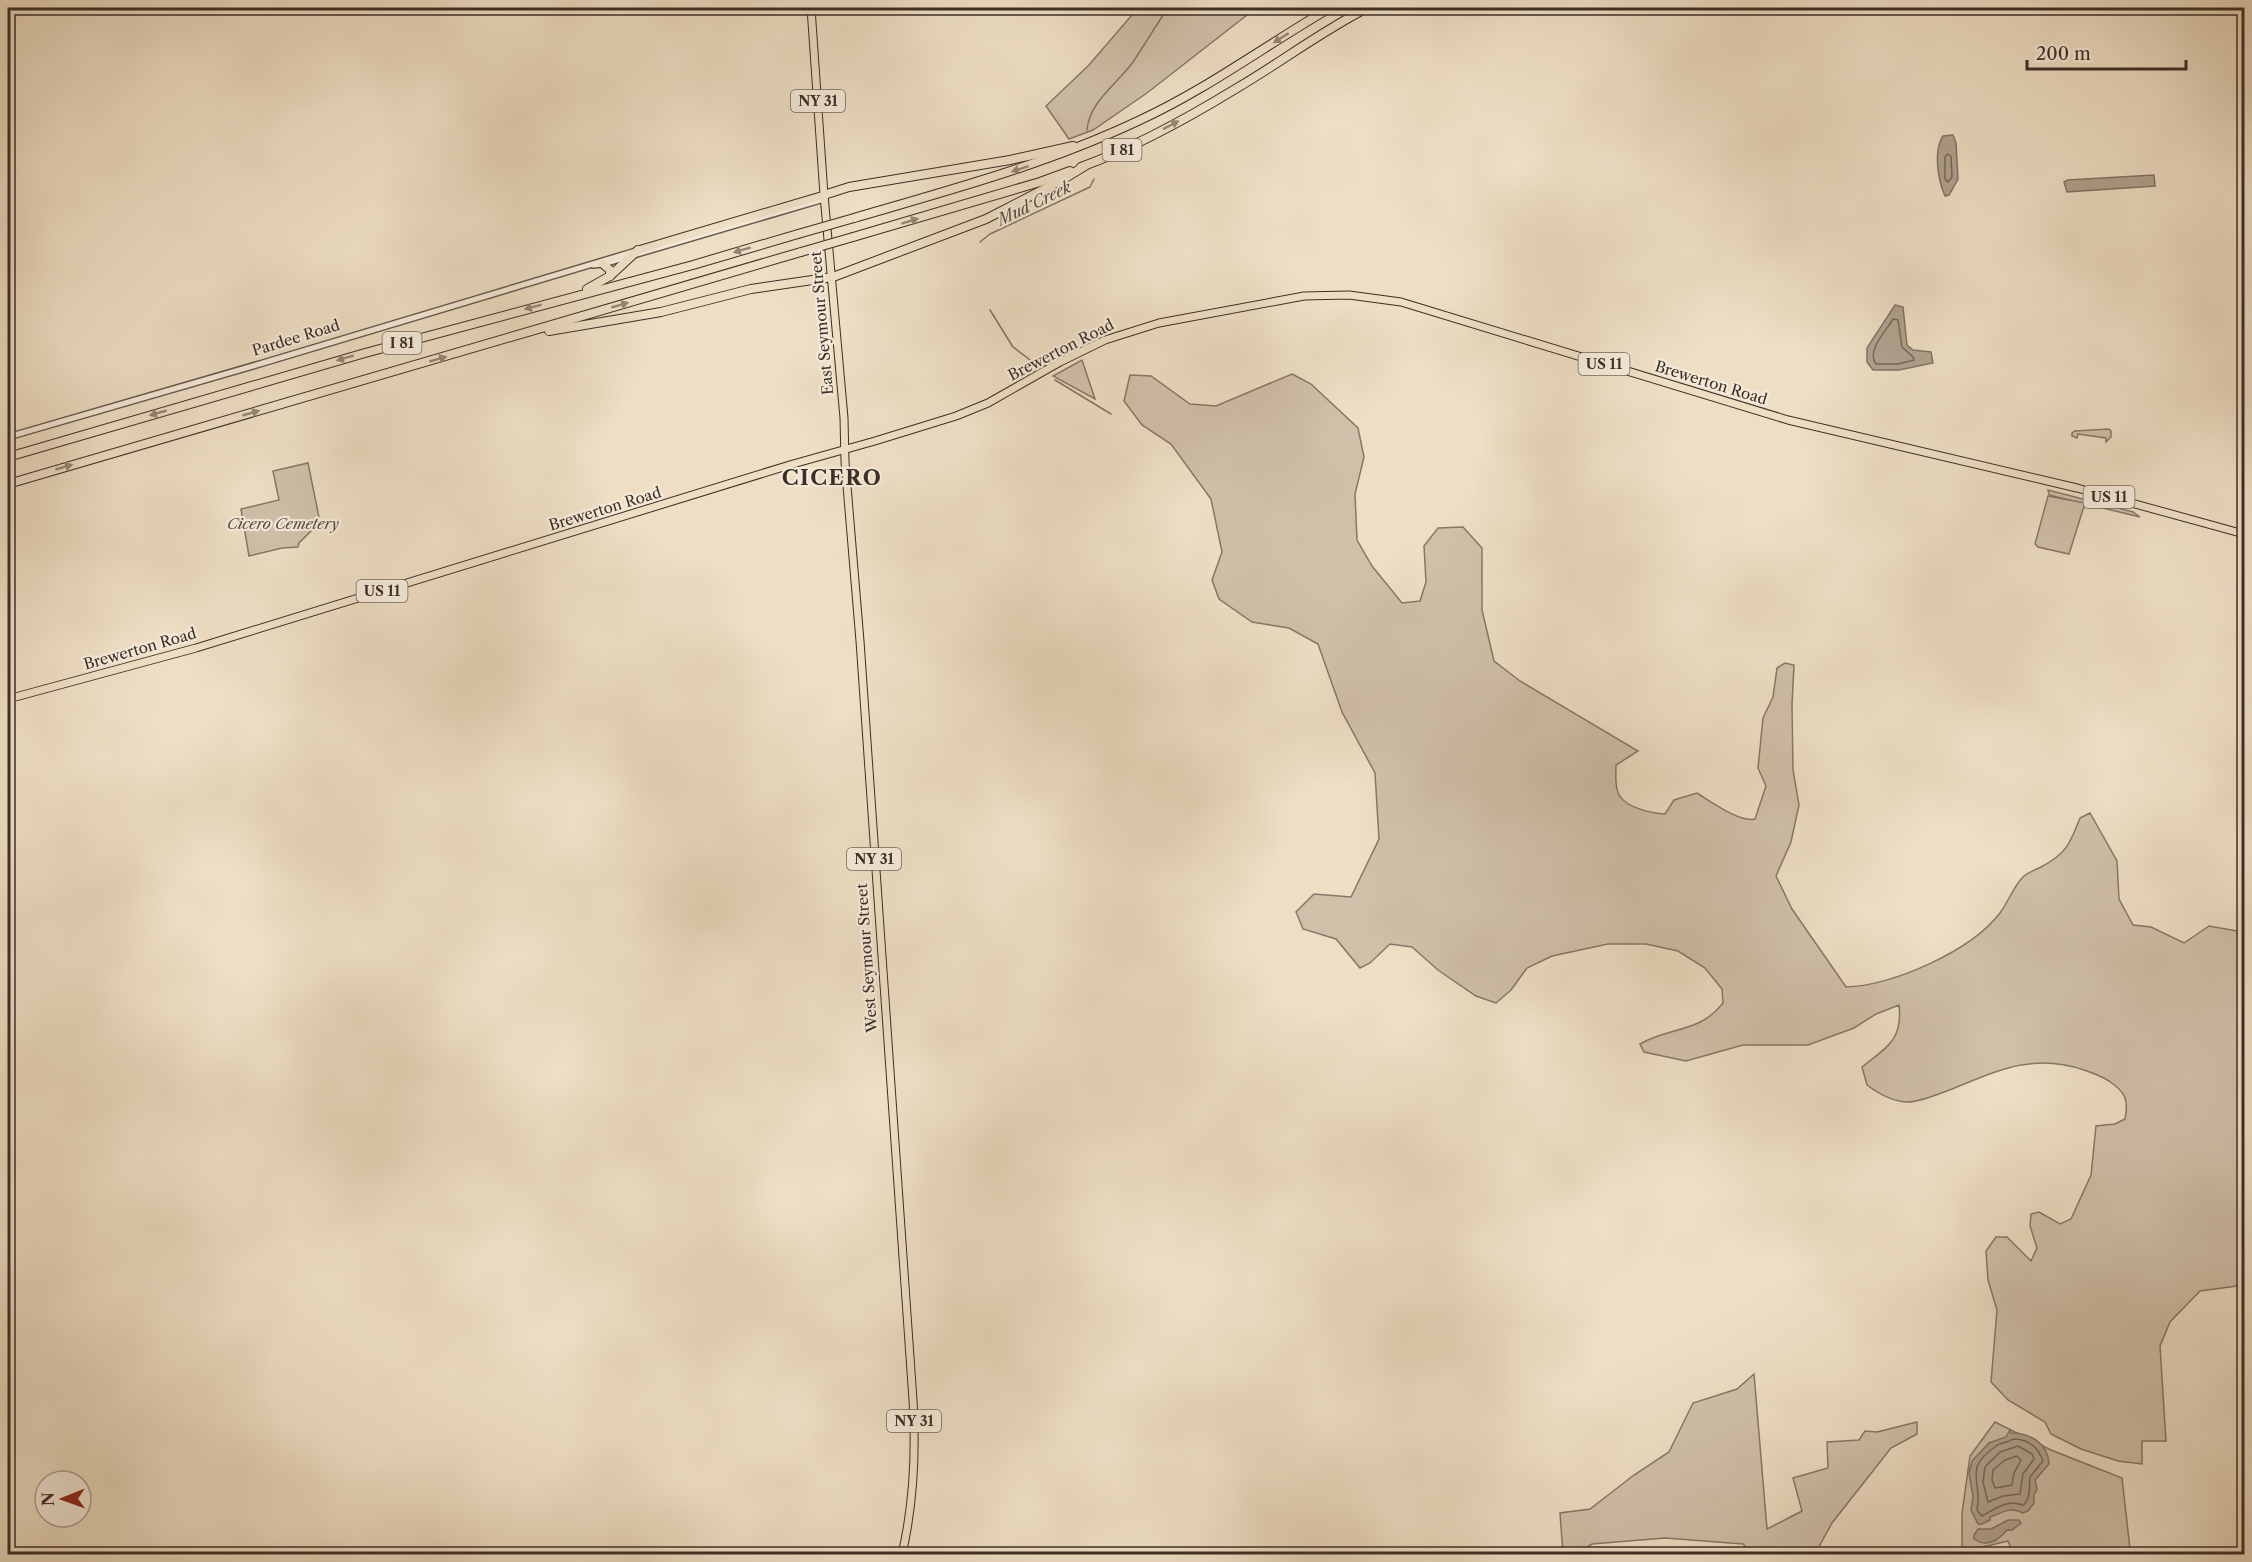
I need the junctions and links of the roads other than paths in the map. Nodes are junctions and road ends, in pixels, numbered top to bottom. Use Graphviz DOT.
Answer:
graph roads {
  1 [pos="811,8"];
  2 [pos="1330,8"];
  3 [pos="1367,8"];
  4 [pos="1095,141"];
  5 [pos="1085,166"];
  6 [pos="824,197"];
  7 [pos="638,250"];
  8 [pos="630,256"];
  9 [pos="603,264"];
  10 [pos="593,265"];
  11 [pos="610,276"];
  12 [pos="833,277"];
  13 [pos="562,299"];
  14 [pos="524,334"];
  15 [pos="8,437"];
  16 [pos="845,449"];
  17 [pos="8,457"];
  18 [pos="8,484"];
  19 [pos="2244,534"];
  20 [pos="8,699"];
  21 [pos="902,1554"];
  1 -- 6 [label="main road, NY 31"];
  2 -- 4 [label="highway, I 81, one-way"];
  5 -- 3 [label="highway, I 81, one-way"];
  4 -- 6 [label="highway"];
  4 -- 13 [label="highway, I 81, one-way, bridge"];
  5 -- 12 [label="highway"];
  14 -- 5 [label="highway, I 81, one-way, bridge"];
  6 -- 7 [label="main road, Pardee Road"];
  6 -- 8 [label="street, Pardee Road"];
  6 -- 12 [label="main road, East Seymour Street / NY 31"];
  7 -- 8 [label="highway"];
  7 -- 10 [label="street, Pardee Road"];
  8 -- 9 [label="street, Pardee Road"];
  8 -- 11 [label="highway"];
  9 -- 10 [label="street, Pardee Road"];
  9 -- 11 [label="highway"];
  10 -- 15 [label="street, Pardee Road"];
  11 -- 13 [label="highway"];
  12 -- 14 [label="highway"];
  12 -- 16 [label="main road, East Seymour Street / NY 31"];
  13 -- 17 [label="highway, I 81, one-way"];
  18 -- 14 [label="highway, I 81, one-way"];
  16 -- 19 [label="main road, Brewerton Road / US 11"];
  16 -- 20 [label="main road, Brewerton Road / US 11"];
  16 -- 21 [label="main road, West Seymour Street / NY 31"];
}
